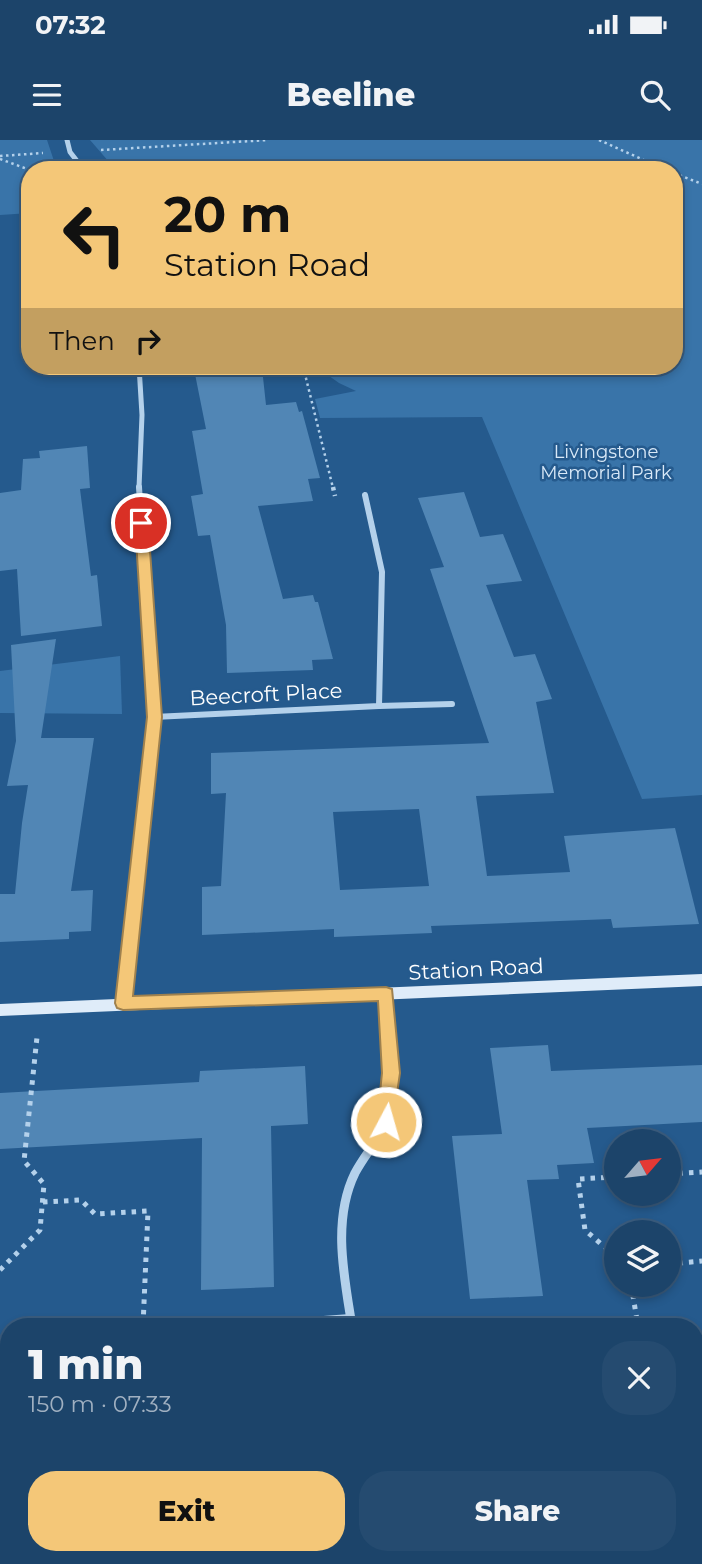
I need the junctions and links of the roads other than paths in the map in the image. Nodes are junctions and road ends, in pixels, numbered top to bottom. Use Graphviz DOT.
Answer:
graph roads {
  1 [pos="67,140"];
  2 [pos="76,161"];
  3 [pos="140,375"];
  4 [pos="365,495"];
  5 [pos="452,705"];
  6 [pos="379,706"];
  7 [pos="154,717"];
  8 [pos="702,980"];
  9 [pos="386,994"];
  10 [pos="123,1003"];
  11 [pos="0,1010"];
  12 [pos="350,1317"];
  13 [pos="337,1318"];
  1 -- 2 [label="street"];
  3 -- 7 [label="street"];
  4 -- 6 [label="street"];
  5 -- 6 [label="street, Beecroft Place"];
  6 -- 7 [label="street, Beecroft Place"];
  7 -- 10 [label="street"];
  8 -- 9 [label="street, Station Road"];
  9 -- 10 [label="street, Station Road"];
  9 -- 12 [label="street"];
  10 -- 11 [label="street, Station Road"];
  12 -- 13 [label="lane"];
}
